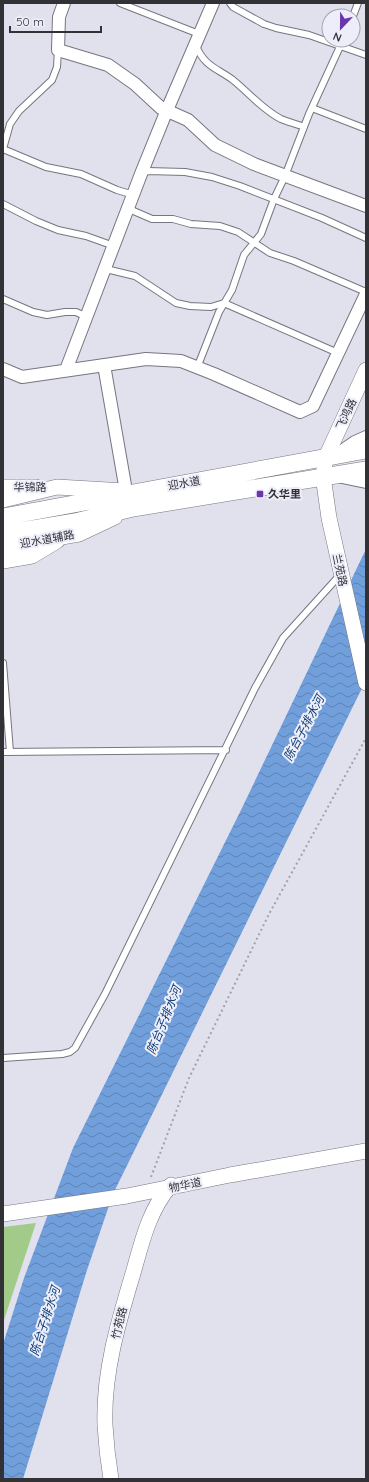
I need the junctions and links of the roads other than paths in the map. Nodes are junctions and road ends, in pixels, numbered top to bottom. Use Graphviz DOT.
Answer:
graph roads {
  1 [pos="64,3"];
  2 [pos="120,3"];
  3 [pos="213,3"];
  4 [pos="230,3"];
  5 [pos="321,38"];
  6 [pos="197,39"];
  7 [pos="340,48"];
  8 [pos="352,48"];
  9 [pos="58,50"];
  10 [pos="366,55"];
  11 [pos="312,108"];
  12 [pos="167,110"];
  13 [pos="304,127"];
  14 [pos="366,129"];
  15 [pos="3,149"];
  16 [pos="141,174"];
  17 [pos="285,176"];
  18 [pos="134,195"];
  19 [pos="274,199"];
  20 [pos="3,204"];
  21 [pos="366,206"];
  22 [pos="129,209"];
  23 [pos="366,238"];
  24 [pos="254,243"];
  25 [pos="114,246"];
  26 [pos="106,269"];
  27 [pos="366,293"];
  28 [pos="3,299"];
  29 [pos="224,302"];
  30 [pos="88,317"];
  31 [pos="338,353"];
  32 [pos="104,365"];
  33 [pos="197,368"];
  34 [pos="3,369"];
  35 [pos="66,370"];
  36 [pos="366,370"];
  37 [pos="366,390"];
  38 [pos="366,437"];
  39 [pos="366,450"];
  40 [pos="331,456"];
  41 [pos="366,470"];
  42 [pos="328,475"];
  43 [pos="366,482"];
  44 [pos="57,487"];
  45 [pos="3,488"];
  46 [pos="131,497"];
  47 [pos="3,500"];
  48 [pos="3,517"];
  49 [pos="3,534"];
  50 [pos="64,536"];
  51 [pos="3,547"];
  52 [pos="3,561"];
  53 [pos="344,576"];
  54 [pos="366,661"];
  55 [pos="3,664"];
  56 [pos="366,683"];
  57 [pos="226,750"];
  58 [pos="3,752"];
  59 [pos="10,752"];
  60 [pos="3,1058"];
  61 [pos="366,1144"];
  62 [pos="366,1151"];
  63 [pos="175,1185"];
  64 [pos="129,1191"];
  65 [pos="40,1204"];
  66 [pos="3,1205"];
  67 [pos="3,1214"];
  68 [pos="112,1479"];
  69 [pos="118,1479"];
  1 -- 9 [label="street"];
  2 -- 6 [label="lane"];
  3 -- 6 [label="street"];
  4 -- 5 [label="lane"];
  6 -- 12 [label="street"];
  6 -- 13 [label="lane"];
  7 -- 11 [label="lane"];
  8 -- 10 [label="lane"];
  9 -- 12 [label="street"];
  9 -- 15 [label="lane"];
  11 -- 13 [label="lane"];
  11 -- 14 [label="lane"];
  12 -- 16 [label="street"];
  12 -- 17 [label="street"];
  13 -- 17 [label="lane"];
  15 -- 18 [label="lane"];
  16 -- 18 [label="street"];
  16 -- 19 [label="lane"];
  17 -- 19 [label="lane"];
  17 -- 21 [label="street"];
  18 -- 22 [label="street"];
  19 -- 23 [label="lane"];
  19 -- 24 [label="lane"];
  20 -- 25 [label="lane"];
  22 -- 24 [label="lane"];
  22 -- 25 [label="street"];
  24 -- 27 [label="lane"];
  24 -- 29 [label="lane"];
  25 -- 26 [label="street"];
  26 -- 29 [label="lane"];
  26 -- 30 [label="street"];
  27 -- 31 [label="street"];
  28 -- 30 [label="lane"];
  29 -- 31 [label="lane"];
  29 -- 33 [label="lane"];
  30 -- 35 [label="street"];
  31 -- 33 [label="street"];
  32 -- 33 [label="street"];
  32 -- 35 [label="street"];
  32 -- 46 [label="street"];
  34 -- 35 [label="street"];
  36 -- 40 [label="street, 飞鸿路"];
  37 -- 40 [label="street, 飞鸿路"];
  38 -- 40 [label="street"];
  39 -- 40 [label="main road, 迎水道"];
  40 -- 42 [label="street, 飞鸿路"];
  40 -- 46 [label="main road, 迎水道"];
  41 -- 42 [label="main road, 迎水道"];
  42 -- 43 [label="street"];
  42 -- 46 [label="main road, 迎水道"];
  42 -- 53 [label="street, 兰苑路"];
  44 -- 45 [label="street, 华锦路"];
  44 -- 46 [label="street"];
  44 -- 47 [label="street"];
  46 -- 48 [label="main road, 迎水道"];
  46 -- 49 [label="main road, 迎水道"];
  46 -- 50 [label="street, 迎水道辅路"];
  50 -- 51 [label="street, 迎水道辅路"];
  50 -- 52 [label="street"];
  53 -- 54 [label="street, 兰苑路"];
  53 -- 56 [label="street, 兰苑路"];
  53 -- 57 [label="lane"];
  55 -- 59 [label="lane"];
  57 -- 59 [label="lane"];
  57 -- 60 [label="lane"];
  58 -- 59 [label="lane"];
  61 -- 63 [label="street, 物华道"];
  62 -- 63 [label="street, 物华道"];
  63 -- 64 [label="street, 物华道"];
  63 -- 64 [label="street, 物华道"];
  63 -- 68 [label="street, 竹苑路"];
  63 -- 69 [label="street, 竹苑路"];
  64 -- 65 [label="street, 物华道"];
  65 -- 66 [label="street, 物华道"];
  65 -- 67 [label="street, 物华道"];
}
